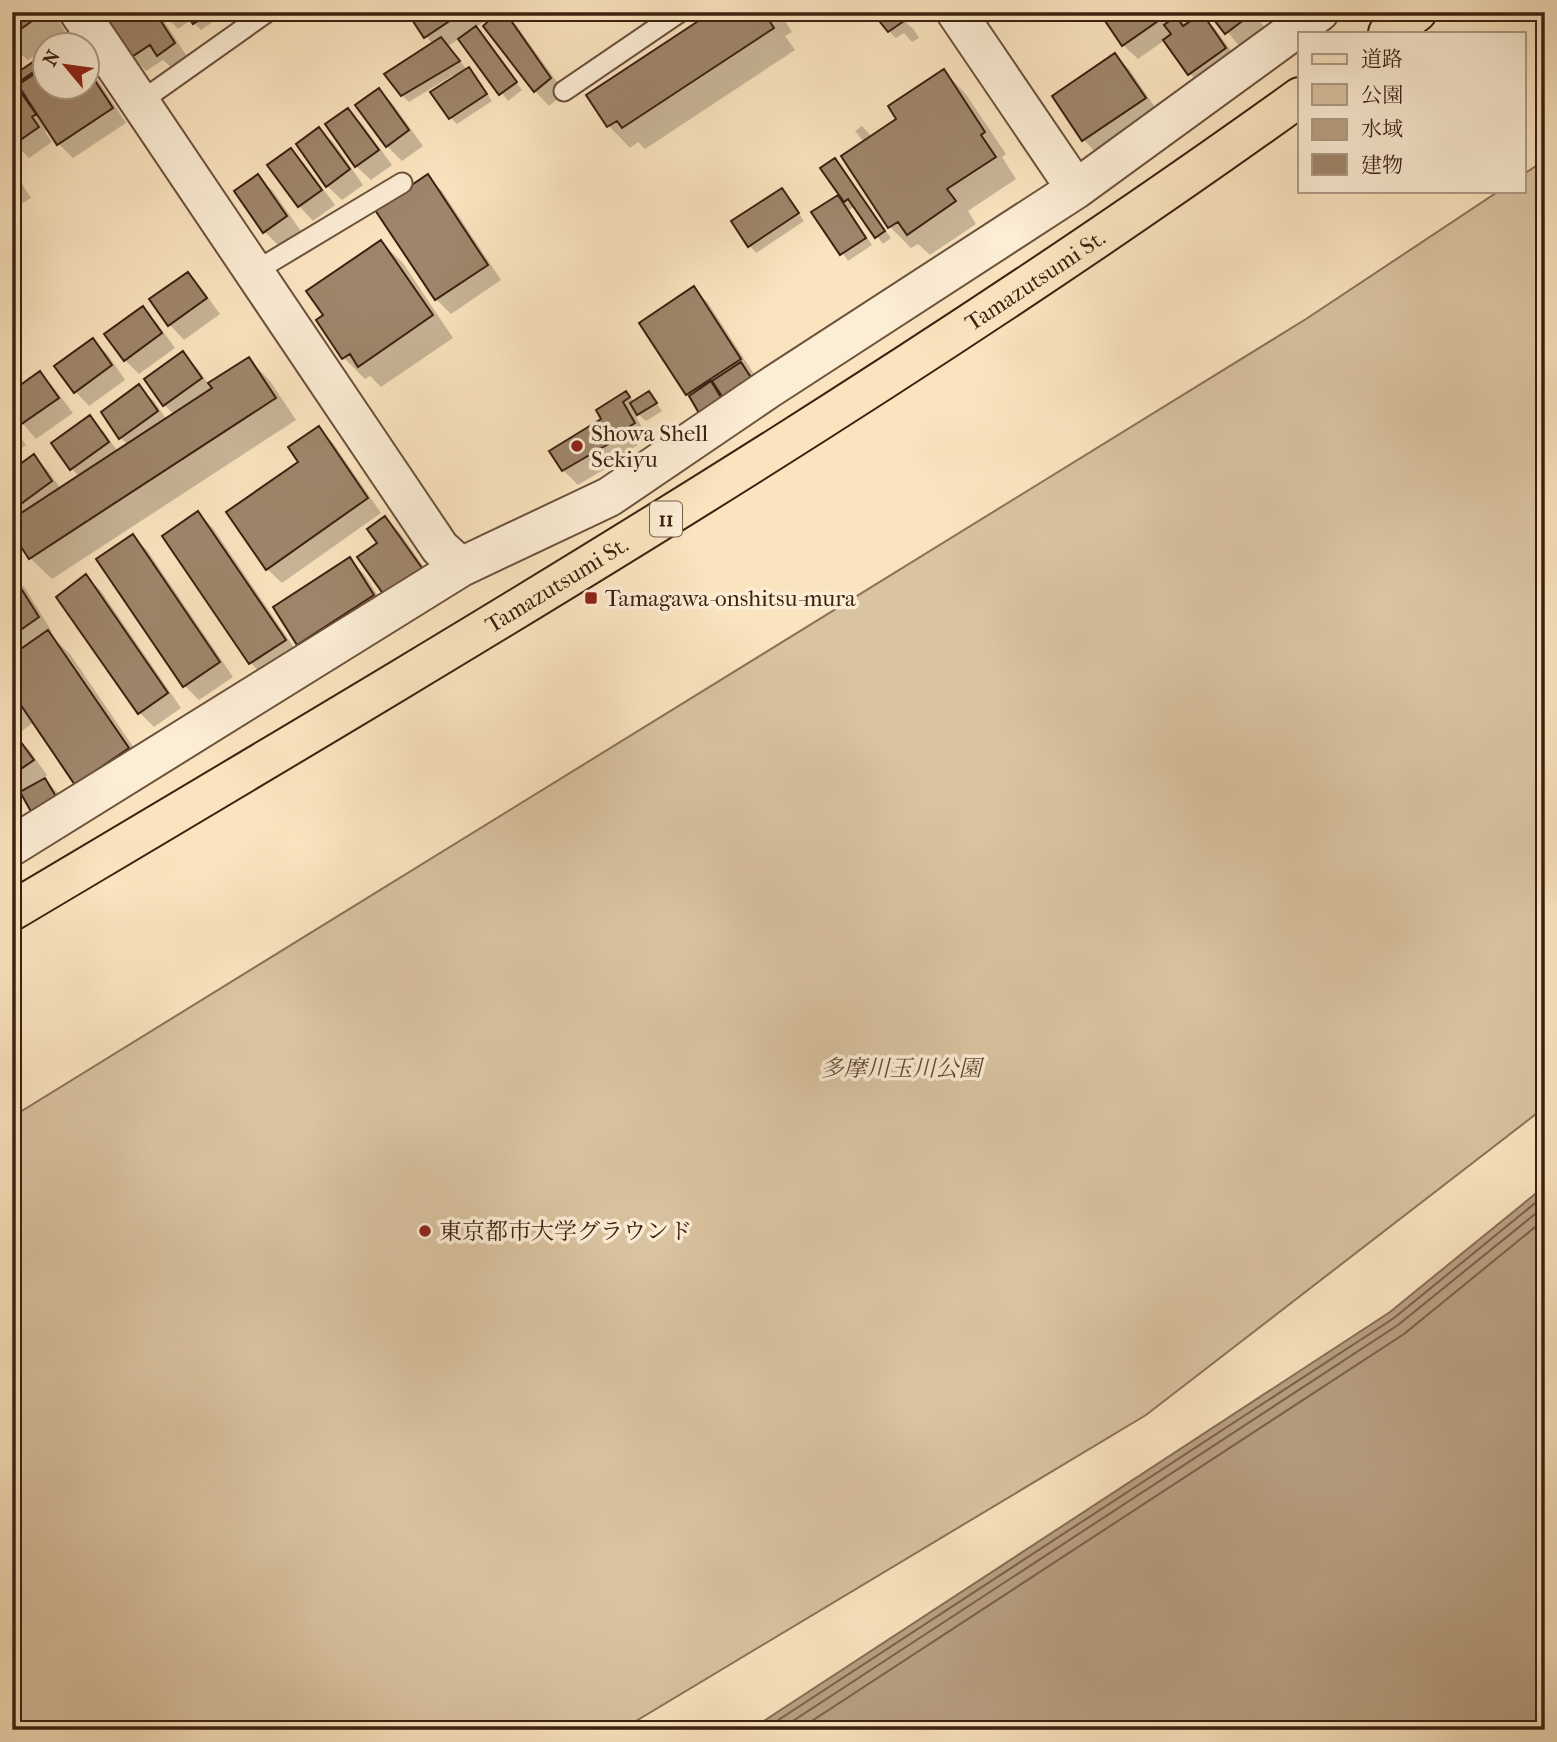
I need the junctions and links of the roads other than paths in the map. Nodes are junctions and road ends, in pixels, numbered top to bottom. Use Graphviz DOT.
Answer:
graph roads {
  1 [pos="79,12"];
  2 [pos="267,12"];
  3 [pos="680,12"];
  4 [pos="956,12"];
  5 [pos="1319,12"];
  6 [pos="1417,12"];
  7 [pos="1389,32"];
  8 [pos="564,91"];
  9 [pos="1298,98"];
  10 [pos="140,102"];
  11 [pos="402,183"];
  12 [pos="1076,190"];
  13 [pos="254,272"];
  14 [pos="609,497"];
  15 [pos="635,538"];
  16 [pos="461,567"];
  17 [pos="12,846"];
  18 [pos="12,911"];
  1 -- 10 [label="street"];
  2 -- 10 [label="lane"];
  3 -- 8 [label="lane"];
  4 -- 12 [label="street"];
  5 -- 12 [label="street"];
  6 -- 7 [label="main road"];
  9 -- 15 [label="main road, Tamazutsumi St. / 11"];
  10 -- 13 [label="street"];
  11 -- 13 [label="lane"];
  12 -- 14 [label="street"];
  13 -- 16 [label="street"];
  14 -- 15 [label="street"];
  14 -- 16 [label="street"];
  15 -- 18 [label="main road, Tamazutsumi St. / 11"];
  16 -- 17 [label="street"];
}
